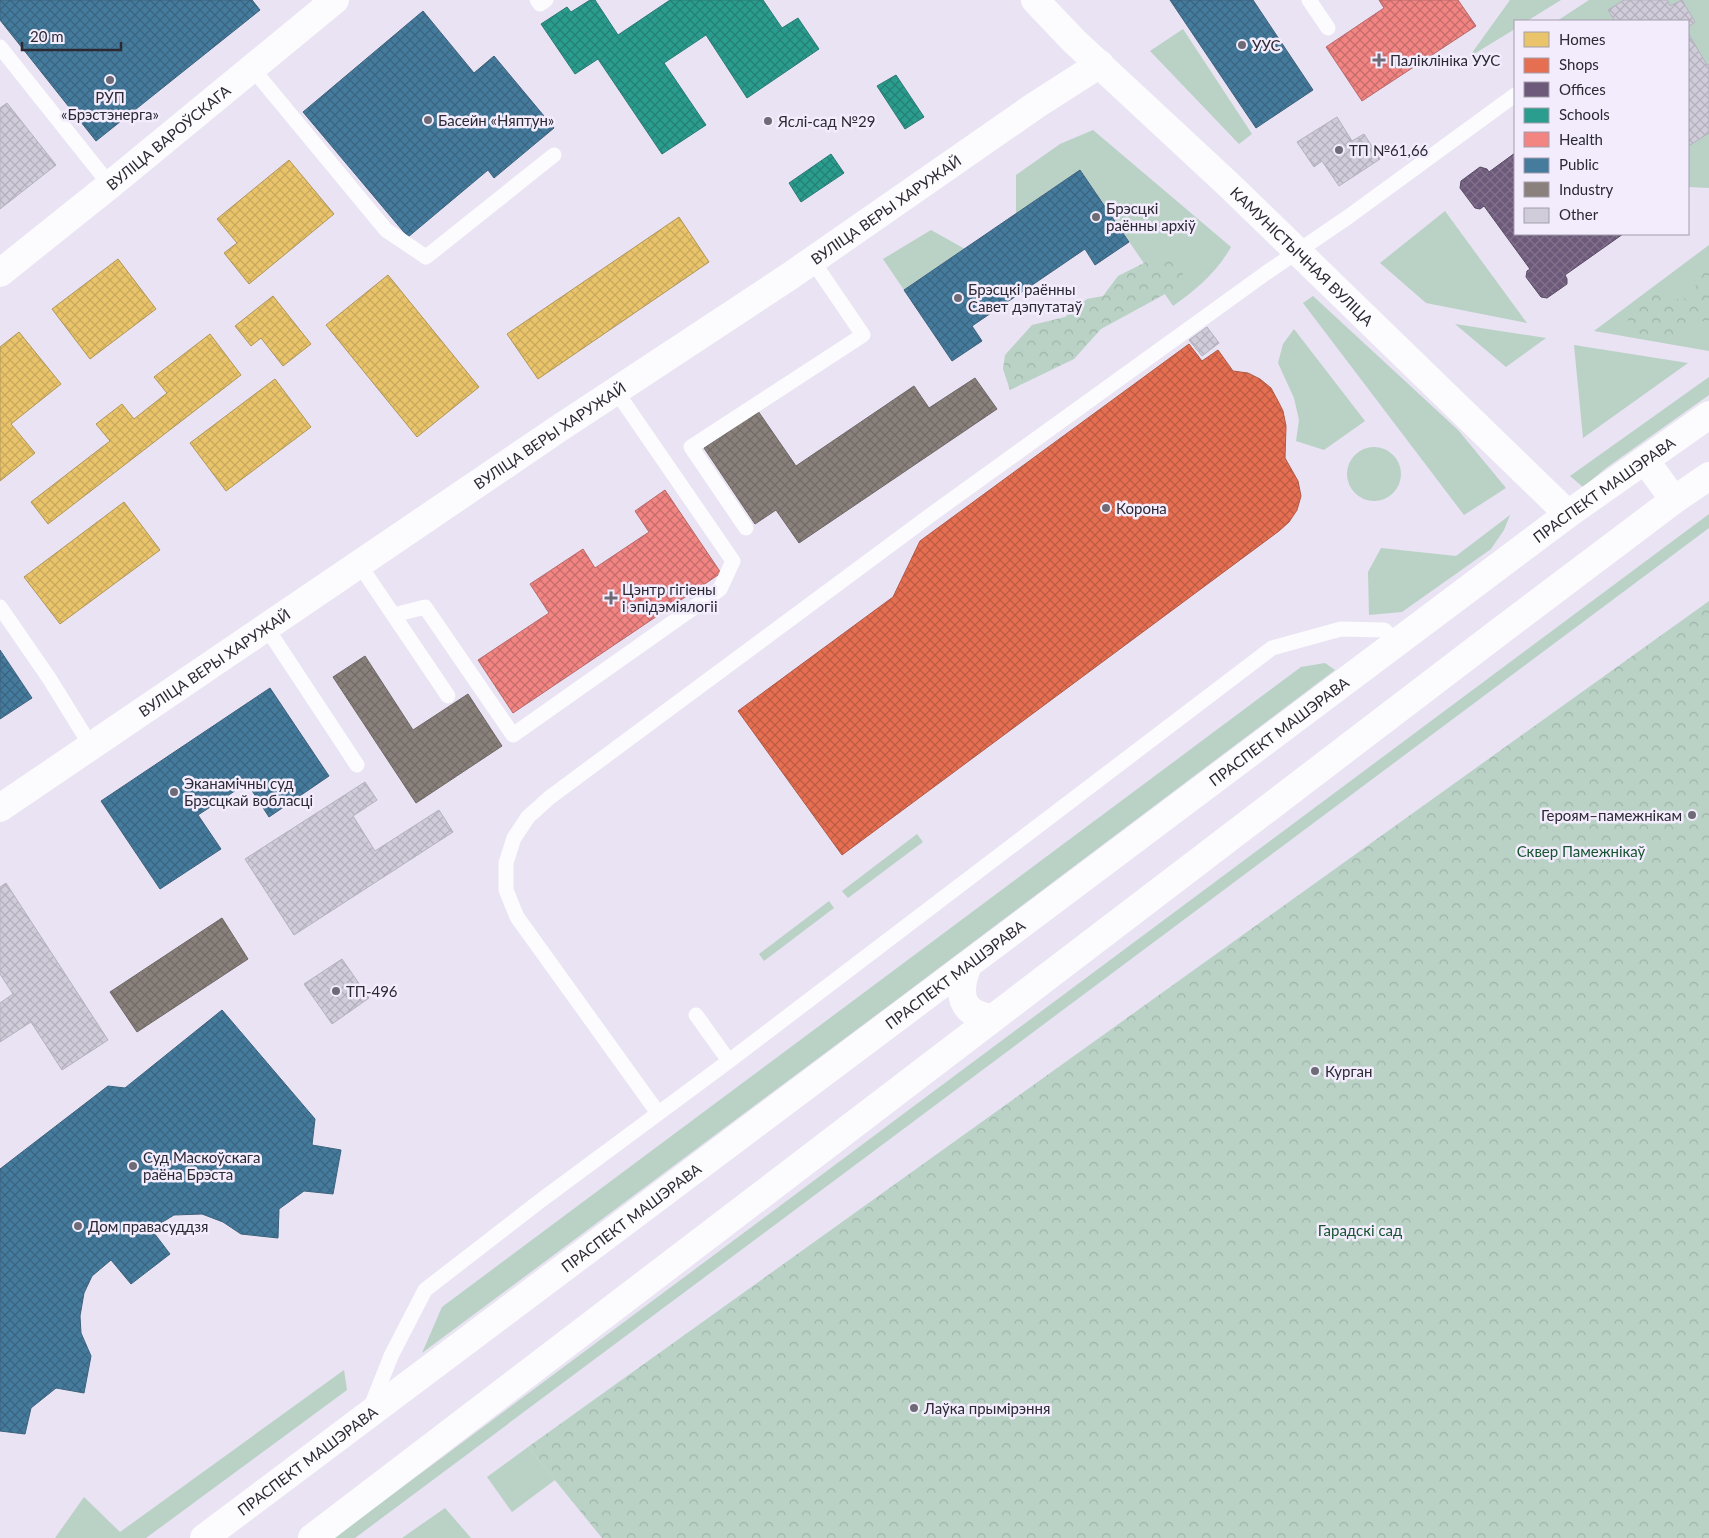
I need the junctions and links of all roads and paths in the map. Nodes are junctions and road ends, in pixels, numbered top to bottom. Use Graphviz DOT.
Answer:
graph roads {
  1 [pos="335,0"];
  2 [pos="537,0"];
  3 [pos="546,0"];
  4 [pos="1035,0"];
  5 [pos="1309,0"];
  6 [pos="1328,28"];
  7 [pos="0,47"];
  8 [pos="1100,64"];
  9 [pos="252,68"];
  10 [pos="1514,96"];
  11 [pos="554,155"];
  12 [pos="110,186"];
  13 [pos="1297,252"];
  14 [pos="812,260"];
  15 [pos="0,273"];
  16 [pos="616,392"];
  17 [pos="1709,415"];
  18 [pos="1645,460"];
  19 [pos="1709,476"];
  20 [pos="1674,500"];
  21 [pos="1568,514"];
  22 [pos="746,528"];
  23 [pos="359,564"];
  24 [pos="0,607"];
  25 [pos="394,615"];
  26 [pos="266,627"];
  27 [pos="1398,642"];
  28 [pos="448,696"];
  29 [pos="91,746"];
  30 [pos="356,765"];
  31 [pos="0,808"];
  32 [pos="968,965"];
  33 [pos="696,1015"];
  34 [pos="993,1018"];
  35 [pos="729,1061"];
  36 [pos="658,1114"];
  37 [pos="368,1416"];
  38 [pos="204,1538"];
  39 [pos="312,1538"];
  1 -- 9 [label="main road, ВУЛІЦА ВАРОЎСКАГА"];
  2 -- 3 [label="lane"];
  4 -- 8 [label="main road, КАМУНІСТЫЧНАЯ ВУЛІЦА"];
  5 -- 6 [label="lane"];
  7 -- 12 [label="lane"];
  8 -- 13 [label="main road, КАМУНІСТЫЧНАЯ ВУЛІЦА"];
  8 -- 14 [label="main road, ВУЛІЦА ВЕРЫ ХАРУЖАЙ"];
  9 -- 11 [label="lane"];
  9 -- 12 [label="main road, ВУЛІЦА ВАРОЎСКАГА"];
  10 -- 13 [label="lane"];
  12 -- 15 [label="main road, ВУЛІЦА ВАРОЎСКАГА"];
  13 -- 21 [label="main road, КАМУНІСТЫЧНАЯ ВУЛІЦА"];
  13 -- 36 [label="lane"];
  14 -- 16 [label="main road, ВУЛІЦА ВЕРЫ ХАРУЖАЙ"];
  14 -- 22 [label="lane"];
  16 -- 23 [label="main road, ВУЛІЦА ВЕРЫ ХАРУЖАЙ"];
  16 -- 25 [label="lane"];
  17 -- 18 [label="main road, ПРАСПЕКТ МАШЭРАВА"];
  18 -- 20 [label="main road"];
  18 -- 21 [label="main road, ПРАСПЕКТ МАШЭРАВА"];
  19 -- 20 [label="main road"];
  20 -- 34 [label="main road"];
  21 -- 27 [label="main road, ПРАСПЕКТ МАШЭРАВА"];
  23 -- 25 [label="lane"];
  23 -- 26 [label="main road, ВУЛІЦА ВЕРЫ ХАРУЖАЙ"];
  24 -- 29 [label="lane"];
  25 -- 28 [label="lane"];
  26 -- 29 [label="main road, ВУЛІЦА ВЕРЫ ХАРУЖАЙ"];
  26 -- 30 [label="lane"];
  27 -- 32 [label="main road, ПРАСПЕКТ МАШЭРАВА"];
  27 -- 35 [label="lane"];
  29 -- 31 [label="main road, ВУЛІЦА ВЕРЫ ХАРУЖАЙ"];
  32 -- 34 [label="main road"];
  32 -- 37 [label="main road, ПРАСПЕКТ МАШЭРАВА"];
  33 -- 35 [label="lane"];
  34 -- 39 [label="main road"];
  35 -- 36 [label="lane"];
  36 -- 37 [label="lane"];
  37 -- 38 [label="main road, ПРАСПЕКТ МАШЭРАВА"];
}
